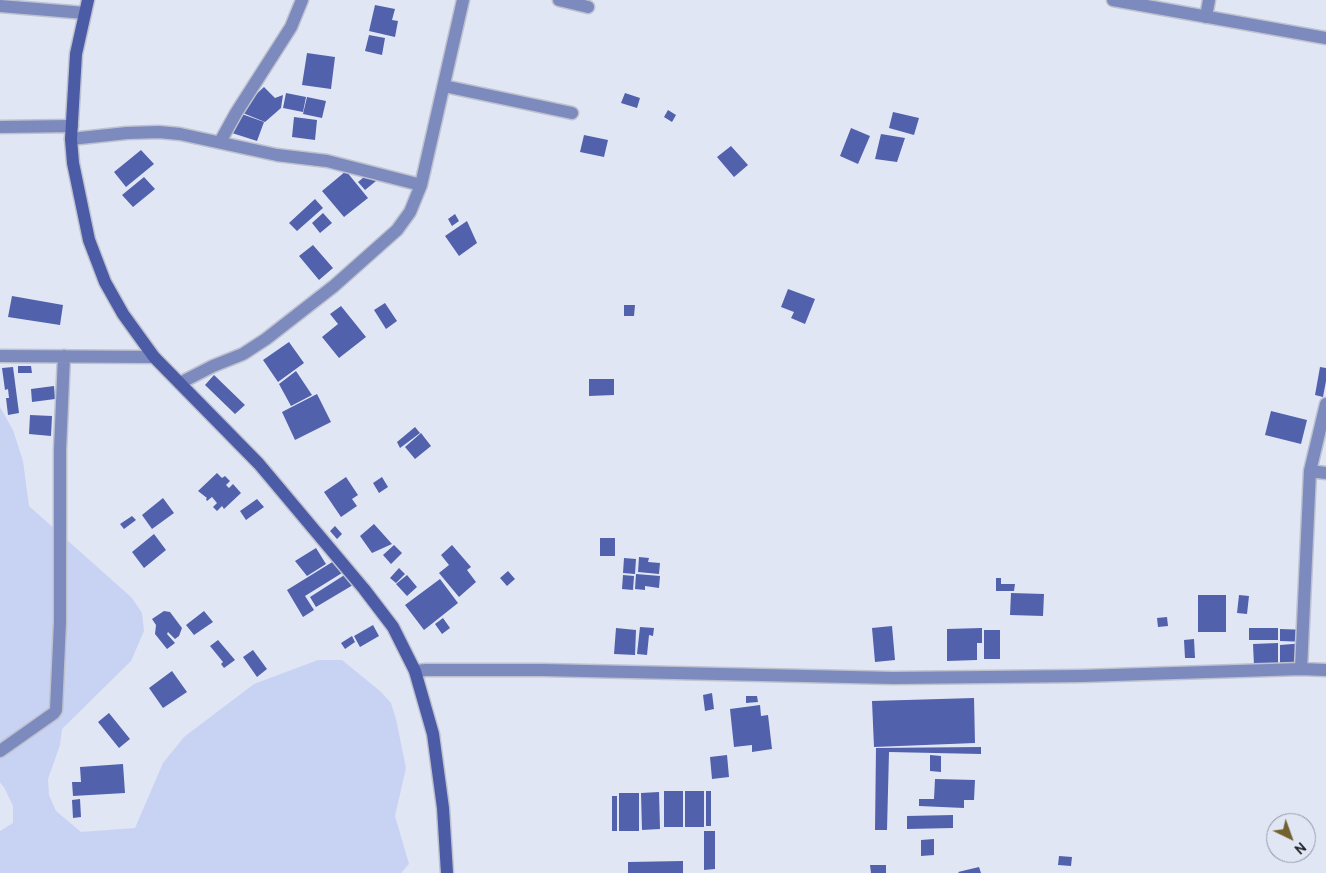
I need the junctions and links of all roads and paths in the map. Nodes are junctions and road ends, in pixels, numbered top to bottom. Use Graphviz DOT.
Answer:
graph roads {
  1 [pos="302,0"];
  2 [pos="463,0"];
  3 [pos="559,0"];
  4 [pos="1113,0"];
  5 [pos="1210,0"];
  6 [pos="0,6"];
  7 [pos="86,6"];
  8 [pos="588,7"];
  9 [pos="1206,17"];
  10 [pos="1326,38"];
  11 [pos="444,86"];
  12 [pos="572,113"];
  13 [pos="0,127"];
  14 [pos="71,132"];
  15 [pos="220,142"];
  16 [pos="421,185"];
  17 [pos="0,356"];
  18 [pos="64,356"];
  19 [pos="154,357"];
  20 [pos="180,383"];
  21 [pos="1326,404"];
  22 [pos="1310,471"];
  23 [pos="1326,473"];
  24 [pos="1301,669"];
  25 [pos="1326,670"];
  26 [pos="415,671"];
  27 [pos="0,750"];
  28 [pos="447,873"];
  1 -- 15 [label="street"];
  2 -- 11 [label="street"];
  3 -- 8 [label="street"];
  4 -- 9 [label="street"];
  5 -- 9 [label="street"];
  6 -- 7 [label="street"];
  7 -- 14 [label="main road"];
  9 -- 10 [label="street"];
  11 -- 12 [label="street"];
  11 -- 16 [label="street"];
  13 -- 14 [label="street"];
  14 -- 15 [label="street"];
  14 -- 19 [label="main road"];
  15 -- 16 [label="street"];
  16 -- 20 [label="street"];
  17 -- 18 [label="street"];
  18 -- 19 [label="street"];
  18 -- 27 [label="street"];
  19 -- 20 [label="main road"];
  20 -- 26 [label="main road"];
  21 -- 22 [label="street"];
  22 -- 23 [label="street"];
  22 -- 24 [label="street"];
  24 -- 25 [label="street"];
  24 -- 26 [label="street"];
  26 -- 28 [label="main road"];
}
